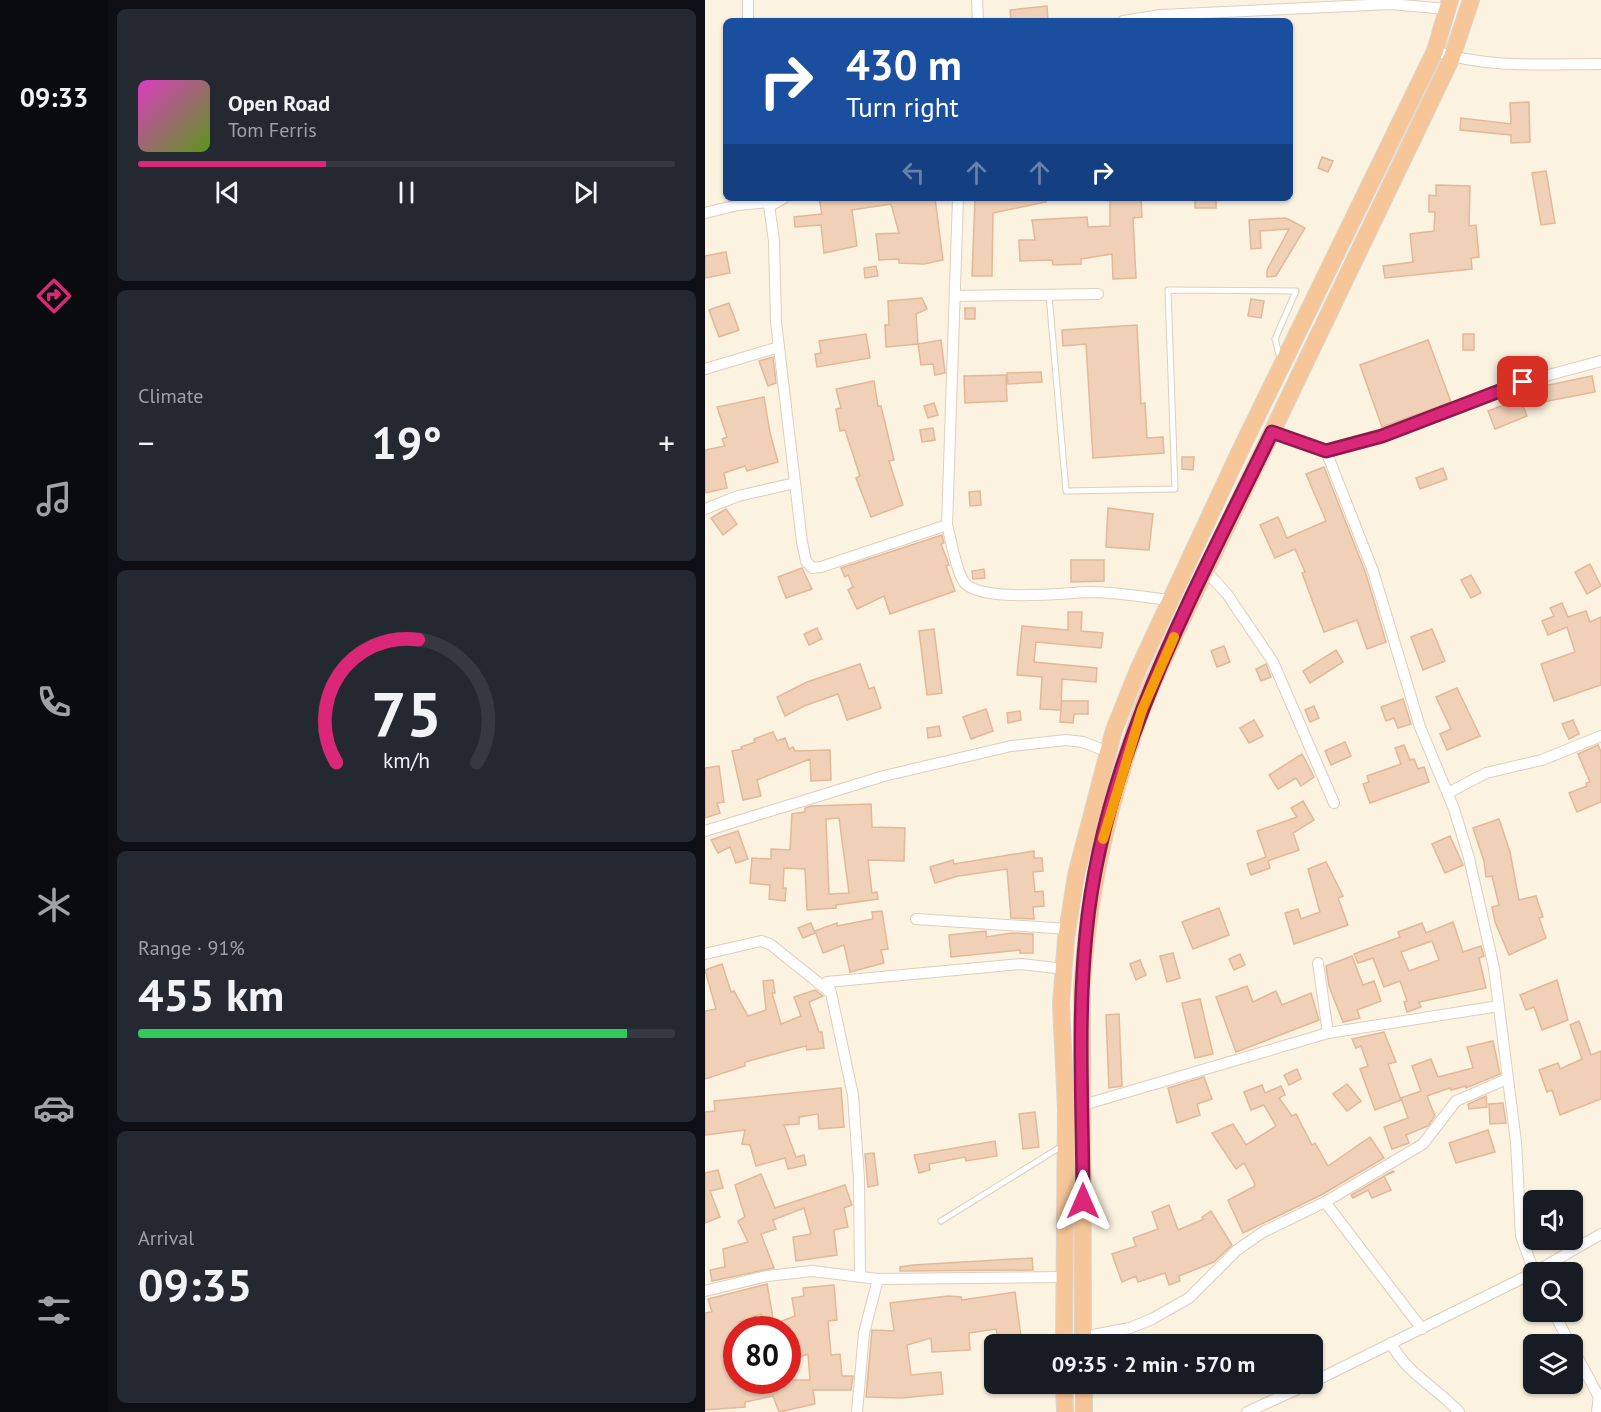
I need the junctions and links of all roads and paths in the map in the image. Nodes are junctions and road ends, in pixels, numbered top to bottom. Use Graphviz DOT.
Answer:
graph roads {
  1 [pos="748,0"];
  2 [pos="977,0"];
  3 [pos="1471,0"];
  4 [pos="1449,5"];
  5 [pos="748,18"];
  6 [pos="978,18"];
  7 [pos="1142,18"];
  8 [pos="1435,51"];
  9 [pos="1452,57"];
  10 [pos="1601,64"];
  11 [pos="744,201"];
  12 [pos="958,201"];
  13 [pos="769,202"];
  14 [pos="738,205"];
  15 [pos="705,213"];
  16 [pos="1098,294"];
  17 [pos="1049,295"];
  18 [pos="955,296"];
  19 [pos="779,347"];
  20 [pos="1601,361"];
  21 [pos="1282,366"];
  22 [pos="705,369"];
  23 [pos="1272,432"];
  24 [pos="1326,451"];
  25 [pos="795,483"];
  26 [pos="705,509"];
  27 [pos="947,525"];
  28 [pos="1205,570"];
  29 [pos="1171,600"];
  30 [pos="1601,736"];
  31 [pos="1108,752"];
  32 [pos="1448,793"];
  33 [pos="1334,803"];
  34 [pos="705,831"];
  35 [pos="916,919"];
  36 [pos="1068,929"];
  37 [pos="705,954"];
  38 [pos="1318,963"];
  39 [pos="1064,969"];
  40 [pos="831,993"];
  41 [pos="1499,1006"];
  42 [pos="1328,1033"];
  43 [pos="1507,1079"];
  44 [pos="1083,1105"];
  45 [pos="1065,1144"];
  46 [pos="1325,1202"];
  47 [pos="941,1221"];
  48 [pos="1601,1234"];
  49 [pos="1530,1262"];
  50 [pos="1552,1262"];
  51 [pos="860,1276"];
  52 [pos="1063,1277"];
  53 [pos="1523,1278"];
  54 [pos="878,1279"];
  55 [pos="705,1291"];
  56 [pos="1422,1329"];
  57 [pos="1064,1334"];
  58 [pos="1082,1334"];
  59 [pos="1105,1334"];
  60 [pos="1391,1343"];
  61 [pos="1583,1368"];
  62 [pos="1323,1377"];
  63 [pos="1064,1394"];
  64 [pos="1084,1394"];
  65 [pos="1287,1394"];
  66 [pos="857,1412"];
  67 [pos="1065,1412"];
  68 [pos="1084,1412"];
  69 [pos="1247,1412"];
  70 [pos="1459,1412"];
  71 [pos="1597,1412"];
  1 -- 5 [label="street"];
  2 -- 6 [label="street"];
  3 -- 9 [label="highway"];
  4 -- 7 [label="street"];
  4 -- 8 [label="highway"];
  8 -- 9 [label="street"];
  8 -- 21 [label="highway"];
  9 -- 10 [label="street"];
  9 -- 23 [label="highway"];
  11 -- 14 [label="street"];
  12 -- 18 [label="street"];
  13 -- 14 [label="street"];
  13 -- 19 [label="street"];
  14 -- 15 [label="street"];
  16 -- 17 [label="street"];
  17 -- 18 [label="street"];
  17 -- 21 [label="lane"];
  18 -- 27 [label="street"];
  19 -- 22 [label="street"];
  19 -- 25 [label="street"];
  20 -- 24 [label="street"];
  21 -- 29 [label="highway"];
  23 -- 24 [label="street"];
  23 -- 28 [label="highway"];
  24 -- 32 [label="street"];
  25 -- 26 [label="street"];
  25 -- 27 [label="street"];
  27 -- 29 [label="street"];
  28 -- 33 [label="street"];
  28 -- 44 [label="highway"];
  29 -- 31 [label="highway"];
  30 -- 32 [label="street"];
  31 -- 34 [label="street"];
  31 -- 36 [label="highway"];
  32 -- 41 [label="street"];
  35 -- 36 [label="street"];
  36 -- 39 [label="highway"];
  37 -- 40 [label="street"];
  38 -- 42 [label="street"];
  39 -- 40 [label="street"];
  39 -- 45 [label="highway"];
  40 -- 51 [label="street"];
  41 -- 42 [label="street"];
  41 -- 43 [label="street"];
  42 -- 44 [label="street"];
  43 -- 46 [label="street"];
  43 -- 49 [label="street"];
  44 -- 58 [label="highway"];
  45 -- 47 [label="lane"];
  45 -- 52 [label="highway"];
  46 -- 56 [label="street"];
  46 -- 59 [label="street"];
  48 -- 50 [label="street"];
  51 -- 54 [label="street"];
  51 -- 55 [label="street"];
  52 -- 54 [label="street"];
  52 -- 57 [label="highway"];
  53 -- 56 [label="street"];
  54 -- 66 [label="street"];
  56 -- 60 [label="street"];
  60 -- 62 [label="street"];
  60 -- 70 [label="street"];
  61 -- 71 [label="street"];
  63 -- 67 [label="highway"];
  64 -- 68 [label="highway"];
  65 -- 69 [label="street"];
}
